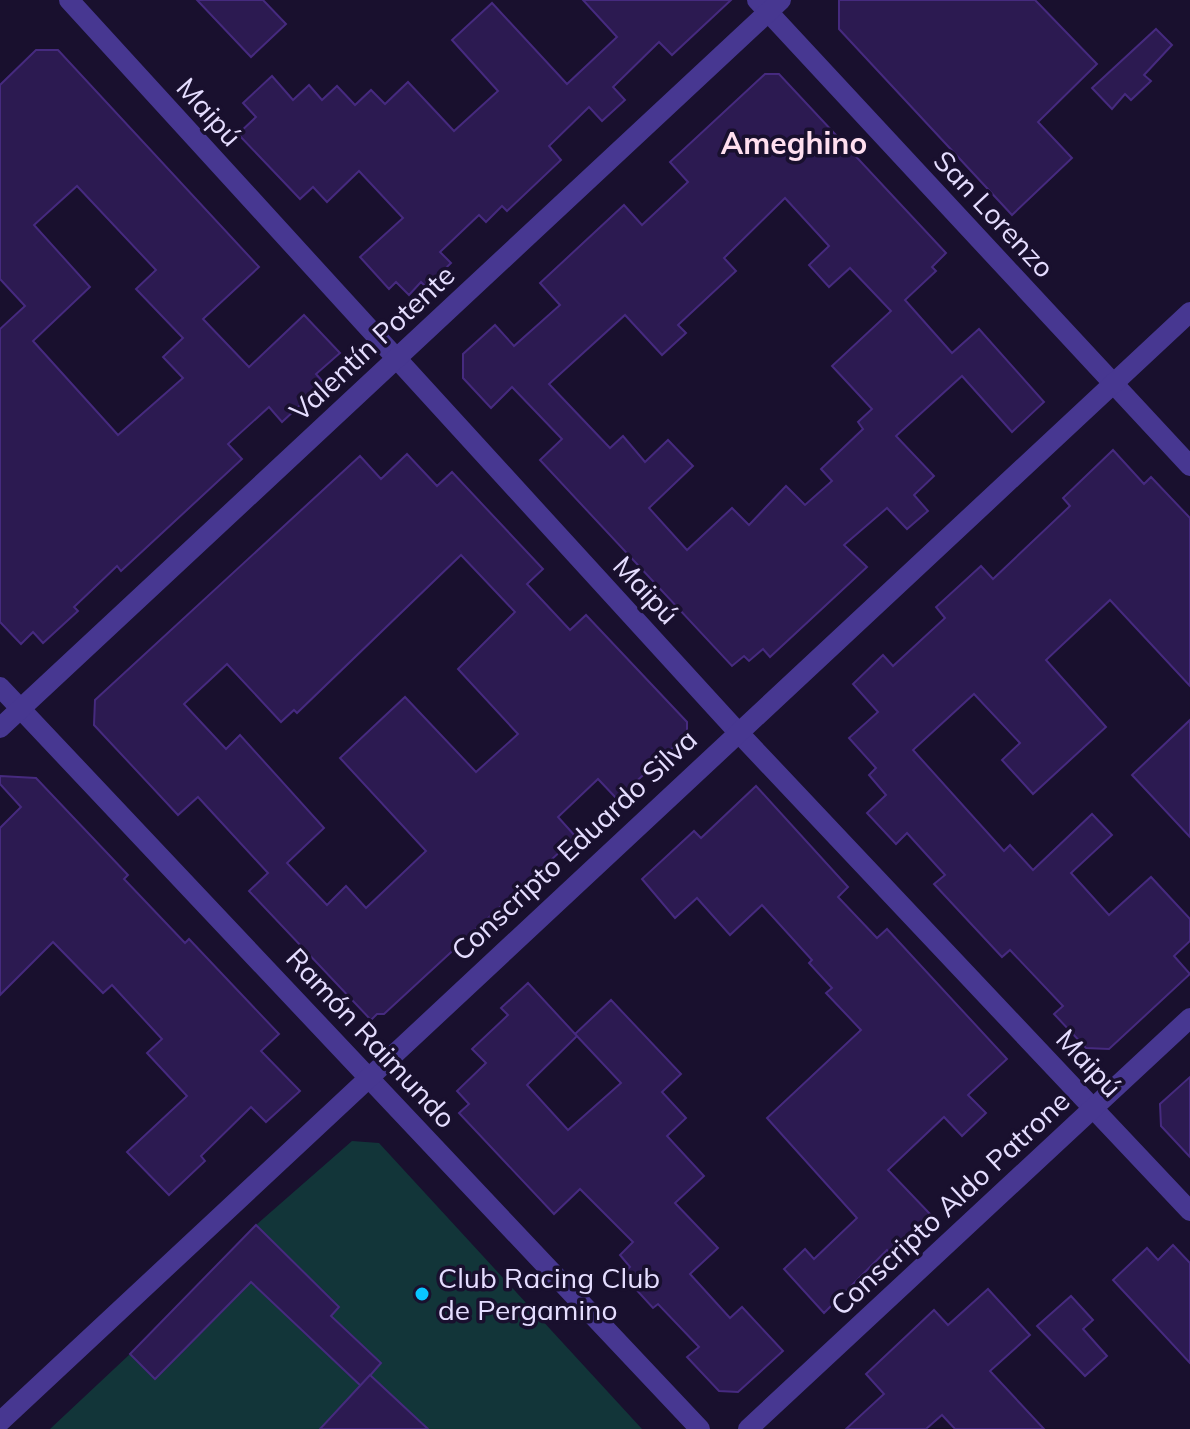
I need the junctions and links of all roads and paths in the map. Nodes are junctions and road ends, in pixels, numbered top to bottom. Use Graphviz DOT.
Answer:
graph roads {
  1 [pos="69,0"];
  2 [pos="769,4"];
  3 [pos="1190,312"];
  4 [pos="396,359"];
  5 [pos="1113,384"];
  6 [pos="1190,466"];
  7 [pos="0,687"];
  8 [pos="20,709"];
  9 [pos="0,728"];
  10 [pos="737,731"];
  11 [pos="1190,1018"];
  12 [pos="368,1075"];
  13 [pos="1093,1107"];
  14 [pos="1190,1211"];
  15 [pos="0,1422"];
  16 [pos="700,1429"];
  17 [pos="748,1429"];
  1 -- 4 [label="street, Maipú"];
  2 -- 4 [label="street, Valentín Potente"];
  2 -- 5 [label="street, San Lorenzo"];
  3 -- 5 [label="street, Conscripto Eduardo Silva"];
  4 -- 8 [label="street, Valentín Potente"];
  4 -- 10 [label="street, Maipú"];
  5 -- 6 [label="street, San Lorenzo"];
  5 -- 10 [label="street, Conscripto Eduardo Silva"];
  7 -- 8 [label="street, Ramón Raimundo"];
  8 -- 9 [label="street, Valentín Potente"];
  8 -- 12 [label="street, Ramón Raimundo"];
  10 -- 12 [label="street, Conscripto Eduardo Silva"];
  10 -- 13 [label="street, Maipú"];
  11 -- 13 [label="street, Conscripto Aldo Patrone"];
  12 -- 15 [label="street, Conscripto Eduardo Silva"];
  12 -- 16 [label="street, Ramón Raimundo"];
  13 -- 14 [label="street, Maipú"];
  13 -- 17 [label="street, Conscripto Aldo Patrone"];
}
